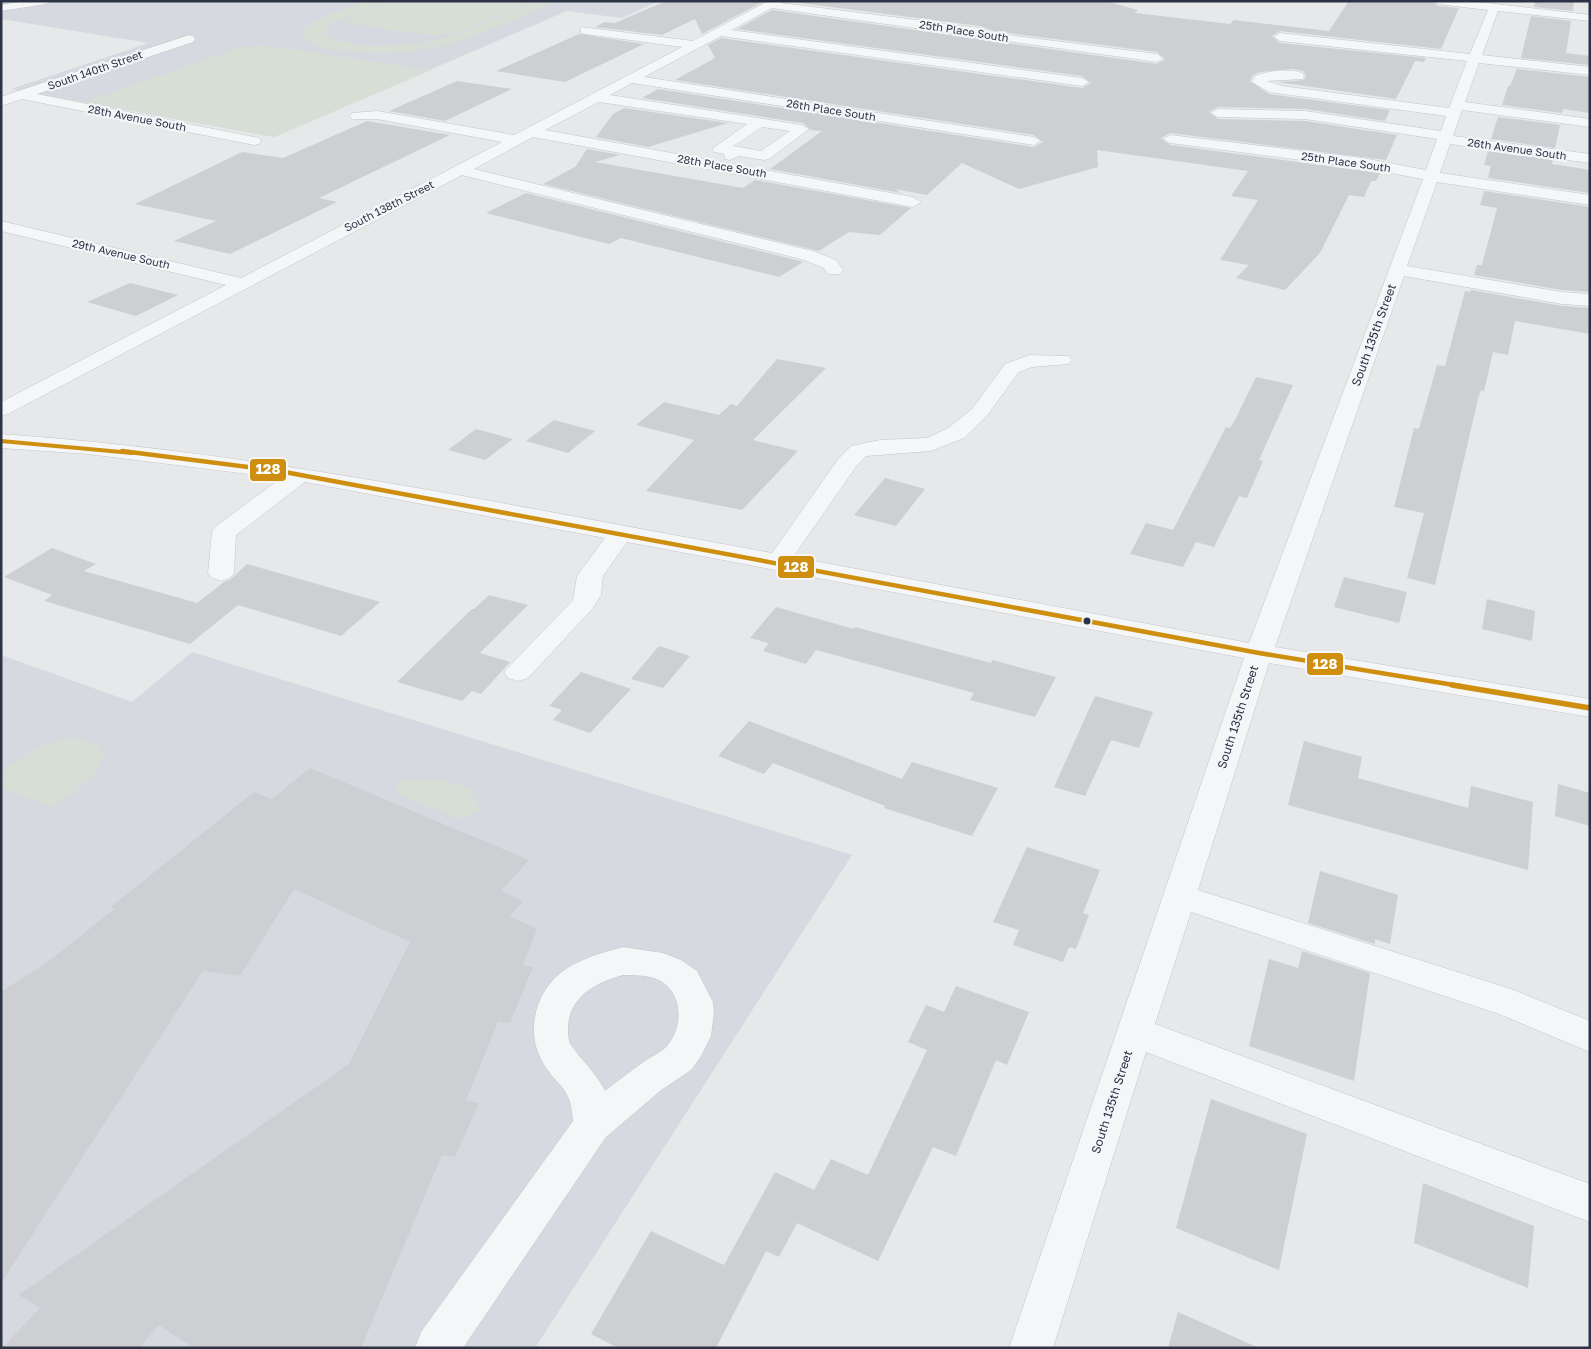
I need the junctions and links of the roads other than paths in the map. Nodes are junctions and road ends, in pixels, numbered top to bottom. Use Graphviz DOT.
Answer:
graph roads {
  1 [pos="46,1"];
  2 [pos="1438,1"];
  3 [pos="774,3"];
  4 [pos="1522,6"];
  5 [pos="4,8"];
  6 [pos="1494,8"];
  7 [pos="1590,18"];
  8 [pos="585,30"];
  9 [pos="720,32"];
  10 [pos="1280,38"];
  11 [pos="190,39"];
  12 [pos="694,45"];
  13 [pos="1113,47"];
  14 [pos="1475,57"];
  15 [pos="1157,58"];
  16 [pos="1102,63"];
  17 [pos="1590,71"];
  18 [pos="1298,76"];
  19 [pos="629,79"];
  20 [pos="1082,82"];
  21 [pos="20,95"];
  22 [pos="595,97"];
  23 [pos="1,102"];
  24 [pos="1218,113"];
  25 [pos="357,116"];
  26 [pos="760,122"];
  27 [pos="1451,122"];
  28 [pos="1590,122"];
  29 [pos="523,136"];
  30 [pos="1170,139"];
  31 [pos="254,141"];
  32 [pos="1034,141"];
  33 [pos="736,151"];
  34 [pos="1590,160"];
  35 [pos="716,165"];
  36 [pos="460,170"];
  37 [pos="1431,176"];
  38 [pos="1590,200"];
  39 [pos="913,202"];
  40 [pos="1,226"];
  41 [pos="834,270"];
  42 [pos="1397,270"];
  43 [pos="241,283"];
  44 [pos="1590,300"];
  45 [pos="1062,360"];
  46 [pos="1,410"];
  47 [pos="1,441"];
  48 [pos="300,475"];
  49 [pos="621,533"];
  50 [pos="778,562"];
  51 [pos="221,573"];
  52 [pos="1259,653"];
  53 [pos="518,672"];
  54 [pos="1590,708"];
  55 [pos="1179,896"];
  56 [pos="1135,1032"];
  57 [pos="1590,1037"];
  58 [pos="592,1125"];
  59 [pos="1590,1203"];
  60 [pos="438,1348"];
  61 [pos="1031,1348"];
  1 -- 5 [label="street"];
  2 -- 6 [label="street"];
  3 -- 9 [label="street, South 138th Street"];
  3 -- 13 [label="street, 25th Place South"];
  4 -- 6 [label="street"];
  4 -- 7 [label="street"];
  6 -- 14 [label="street, South 135th Street"];
  8 -- 12 [label="street"];
  9 -- 12 [label="street, South 138th Street"];
  9 -- 20 [label="street"];
  10 -- 14 [label="street"];
  11 -- 21 [label="street, South 140th Street"];
  12 -- 19 [label="street, South 138th Street"];
  13 -- 15 [label="street"];
  13 -- 16 [label="street"];
  14 -- 17 [label="street"];
  14 -- 27 [label="street, South 135th Street"];
  18 -- 27 [label="street"];
  19 -- 22 [label="street, South 138th Street"];
  19 -- 32 [label="street, 26th Place South"];
  21 -- 23 [label="street, South 140th Street"];
  21 -- 31 [label="street, 28th Avenue South"];
  22 -- 26 [label="street"];
  22 -- 29 [label="street, South 138th Street"];
  24 -- 27 [label="street"];
  25 -- 29 [label="street, 28th Place South"];
  26 -- 33 [label="street"];
  26 -- 33 [label="street"];
  27 -- 28 [label="street"];
  27 -- 34 [label="street, 26th Avenue South"];
  27 -- 37 [label="street, South 135th Street"];
  29 -- 35 [label="street, 28th Place South"];
  29 -- 36 [label="street, South 138th Street"];
  30 -- 37 [label="street, 25th Place South"];
  33 -- 35 [label="street"];
  35 -- 39 [label="street, 28th Place South"];
  36 -- 41 [label="street"];
  36 -- 43 [label="street, South 138th Street"];
  37 -- 38 [label="street, 25th Place South"];
  37 -- 42 [label="street, South 135th Street"];
  40 -- 43 [label="street, 29th Avenue South"];
  42 -- 44 [label="street"];
  42 -- 52 [label="street, South 135th Street"];
  43 -- 46 [label="street, South 138th Street"];
  45 -- 50 [label="street"];
  47 -- 48 [label="street"];
  48 -- 49 [label="street"];
  48 -- 51 [label="street"];
  49 -- 50 [label="street"];
  49 -- 53 [label="street"];
  50 -- 52 [label="street"];
  52 -- 54 [label="street"];
  52 -- 55 [label="street, South 135th Street"];
  55 -- 56 [label="street, South 135th Street"];
  55 -- 57 [label="street"];
  56 -- 59 [label="street"];
  56 -- 61 [label="street, South 135th Street"];
  58 -- 58 [label="street"];
  58 -- 60 [label="street"];
}
